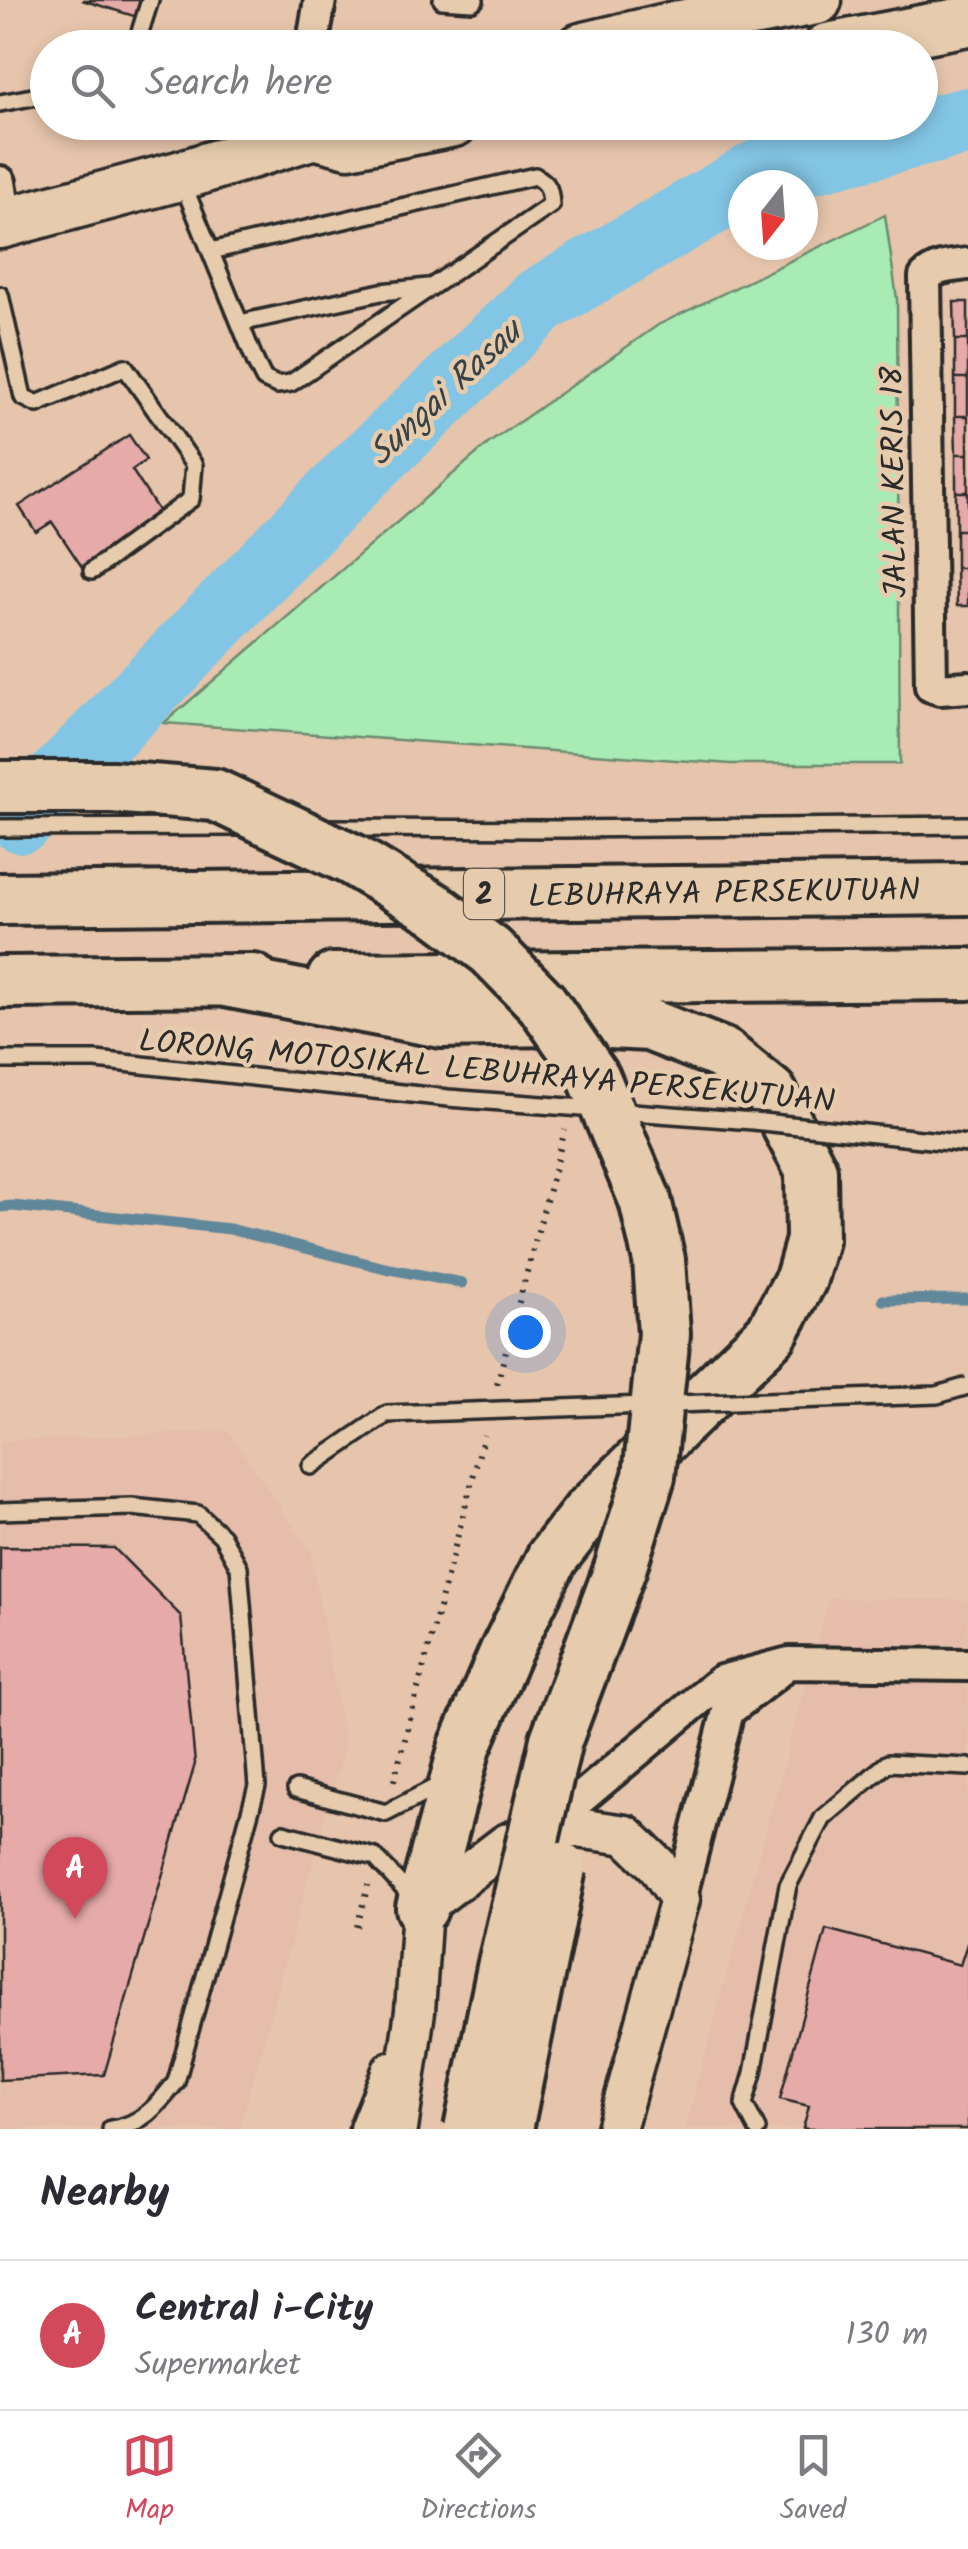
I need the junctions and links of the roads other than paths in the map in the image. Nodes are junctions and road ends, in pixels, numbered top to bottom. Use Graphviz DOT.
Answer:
graph roads {
  1 [pos="150,0"];
  2 [pos="320,0"];
  3 [pos="442,0"];
  4 [pos="475,0"];
  5 [pos="652,0"];
  6 [pos="816,0"];
  7 [pos="733,21"];
  8 [pos="968,21"];
  9 [pos="141,30"];
  10 [pos="315,30"];
  11 [pos="611,30"];
  12 [pos="679,30"];
  13 [pos="921,30"];
  14 [pos="30,97"];
  15 [pos="0,103"];
  16 [pos="279,140"];
  17 [pos="342,140"];
  18 [pos="368,140"];
  19 [pos="180,176"];
  20 [pos="2,209"];
  21 [pos="210,250"];
  22 [pos="968,264"];
  23 [pos="430,287"];
  24 [pos="1,305"];
  25 [pos="240,323"];
  26 [pos="92,572"];
  27 [pos="968,687"];
  28 [pos="0,787"];
  29 [pos="968,825"];
  30 [pos="0,828"];
  31 [pos="968,889"];
  32 [pos="0,900"];
  33 [pos="968,974"];
  34 [pos="220,980"];
  35 [pos="0,982"];
  36 [pos="0,1060"];
  37 [pos="968,1144"];
  38 [pos="968,1386"];
  39 [pos="310,1466"];
  40 [pos="0,1512"];
  41 [pos="620,1570"];
  42 [pos="789,1663"];
  43 [pos="968,1665"];
  44 [pos="968,1767"];
  45 [pos="457,1776"];
  46 [pos="296,1789"];
  47 [pos="550,1824"];
  48 [pos="283,1833"];
  49 [pos="680,1899"];
  50 [pos="422,1908"];
  51 [pos="415,2010"];
  52 [pos="111,2129"];
  53 [pos="369,2129"];
  54 [pos="398,2129"];
  55 [pos="470,2129"];
  56 [pos="507,2129"];
  57 [pos="616,2129"];
  58 [pos="757,2129"];
  1 -- 9 [label="lane"];
  2 -- 10 [label="street"];
  3 -- 4 [label="lane"];
  5 -- 11 [label="main road"];
  6 -- 7 [label="main road"];
  7 -- 12 [label="main road"];
  8 -- 13 [label="main road"];
  14 -- 15 [label="lane"];
  16 -- 19 [label="main road"];
  17 -- 18 [label="main road"];
  19 -- 20 [label="main road"];
  19 -- 21 [label="lane"];
  21 -- 23 [label="lane"];
  21 -- 25 [label="lane"];
  22 -- 27 [label="street, JALAN KERIS 18"];
  23 -- 25 [label="lane"];
  23 -- 25 [label="lane"];
  24 -- 26 [label="lane"];
  28 -- 41 [label="highway, bridge"];
  29 -- 30 [label="lane"];
  31 -- 32 [label="highway, LEBUHRAYA PERSEKUTUAN / 2"];
  33 -- 34 [label="highway"];
  34 -- 35 [label="highway"];
  34 -- 45 [label="highway"];
  36 -- 37 [label="lane, LORONG MOTOSIKAL LEBUHRAYA PERSEKUTUAN, bridge"];
  38 -- 39 [label="lane, bridge"];
  40 -- 52 [label="lane"];
  41 -- 55 [label="highway, bridge"];
  41 -- 56 [label="highway, bridge"];
  42 -- 43 [label="street"];
  42 -- 47 [label="street"];
  42 -- 49 [label="street"];
  44 -- 58 [label="lane"];
  45 -- 46 [label="lane"];
  45 -- 50 [label="highway"];
  47 -- 49 [label="street"];
  47 -- 50 [label="street"];
  48 -- 50 [label="lane"];
  49 -- 57 [label="street"];
  50 -- 51 [label="street"];
  51 -- 53 [label="street"];
  51 -- 54 [label="street"];
}
